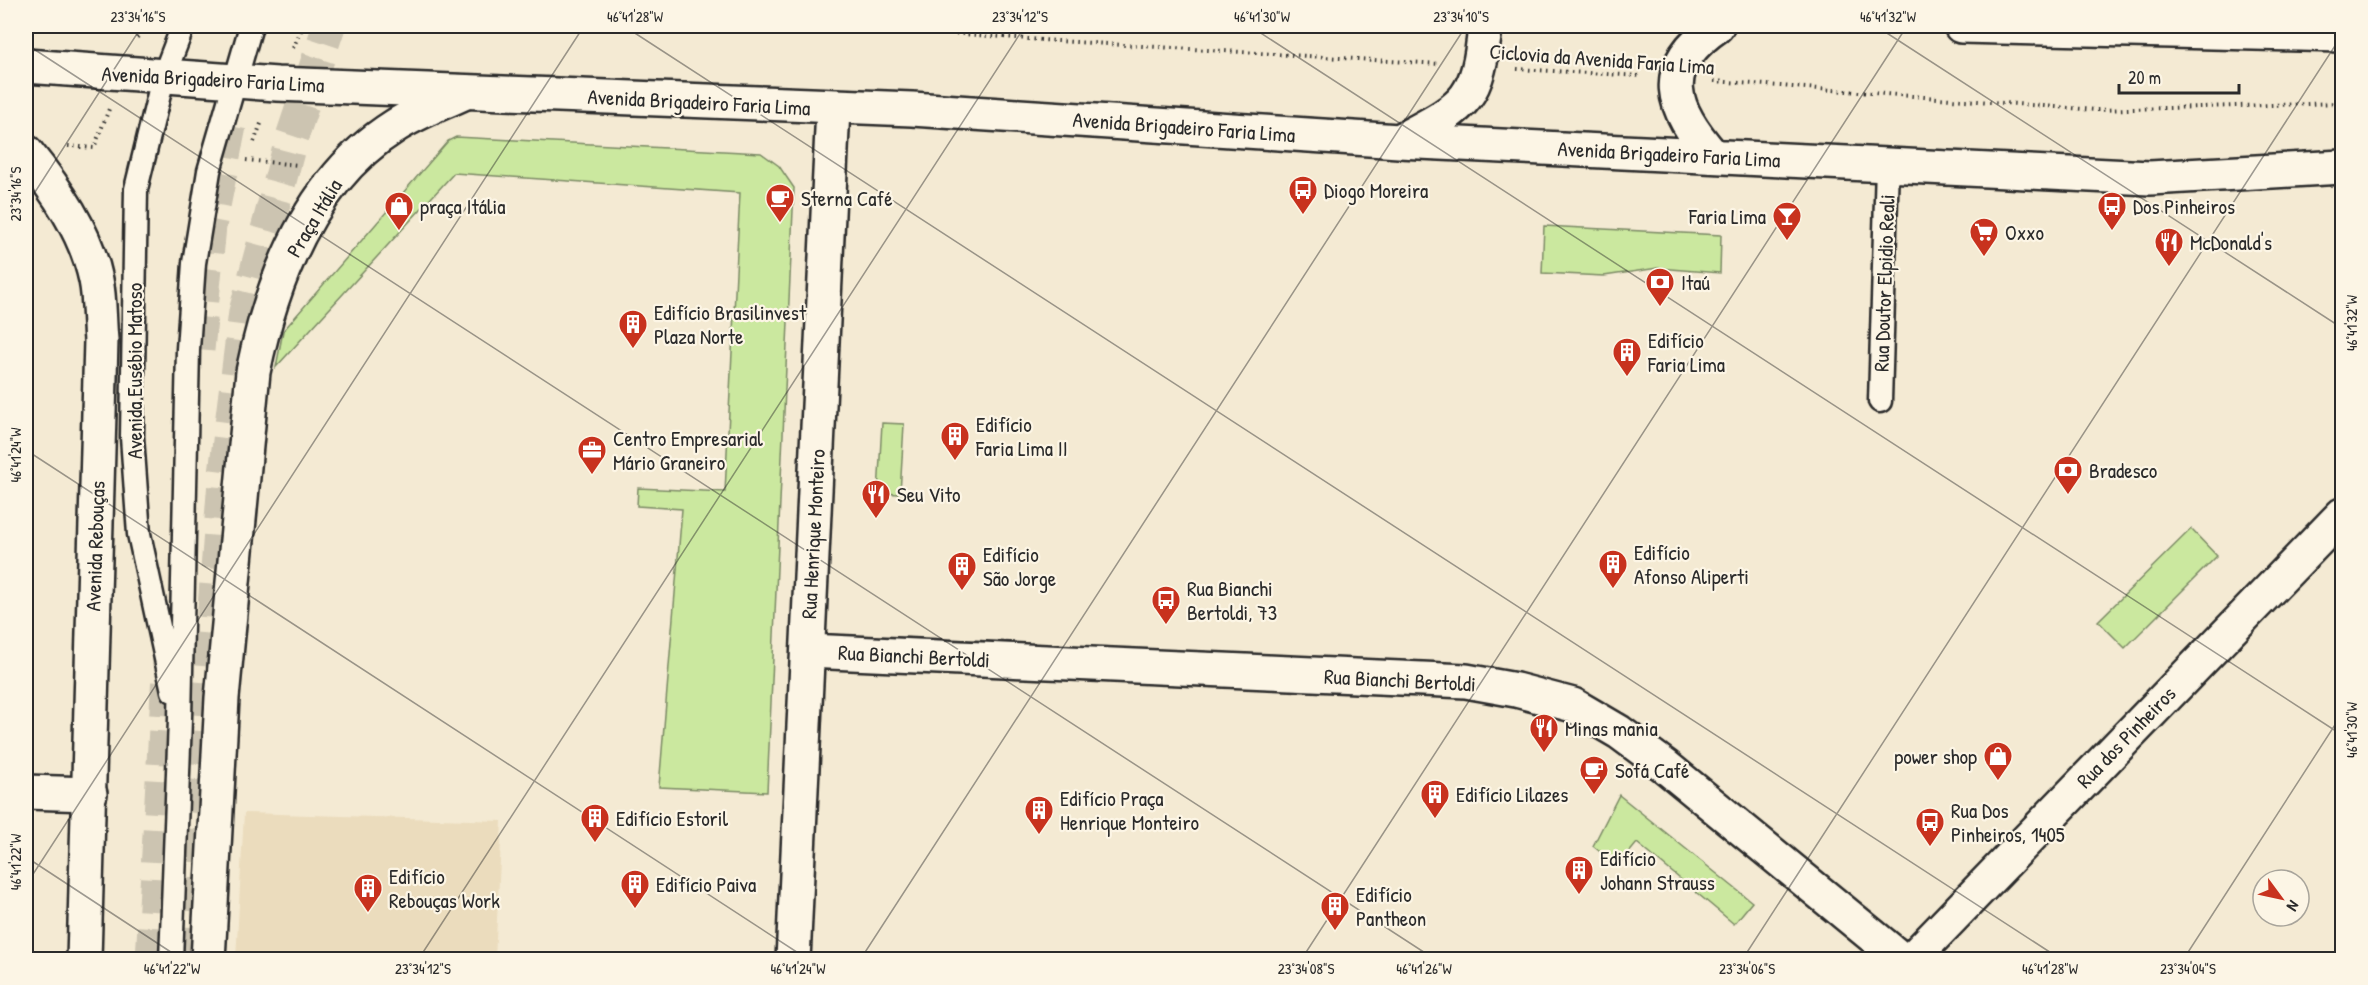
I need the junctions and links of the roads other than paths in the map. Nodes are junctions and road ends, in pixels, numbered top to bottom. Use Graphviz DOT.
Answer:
graph roads {
  1 [pos="183,26"];
  2 [pos="251,26"];
  3 [pos="1485,26"];
  4 [pos="1717,26"];
  5 [pos="1960,26"];
  6 [pos="2343,35"];
  7 [pos="26,66"];
  8 [pos="163,78"];
  9 [pos="234,81"];
  10 [pos="465,92"];
  11 [pos="833,108"];
  12 [pos="1399,141"];
  13 [pos="26,152"];
  14 [pos="1713,156"];
  15 [pos="1887,165"];
  16 [pos="2339,171"];
  17 [pos="1880,401"];
  18 [pos="2343,515"];
  19 [pos="808,651"];
  20 [pos="180,719"];
  21 [pos="26,792"];
  22 [pos="90,794"];
  23 [pos="84,960"];
  24 [pos="171,960"];
  25 [pos="208,960"];
  26 [pos="793,960"];
  27 [pos="1902,960"];
  28 [pos="1911,960"];
  1 -- 8 [label="lane, Avenida Eusébio Matoso"];
  2 -- 9 [label="lane, Avenida Eusébio Matoso"];
  3 -- 12 [label="main road"];
  4 -- 14 [label="main road"];
  5 -- 6 [label="main road"];
  7 -- 8 [label="main road, Avenida Brigadeiro Faria Lima"];
  8 -- 9 [label="main road, Avenida Brigadeiro Faria Lima"];
  8 -- 20 [label="lane, Avenida Eusébio Matoso"];
  9 -- 10 [label="main road, Avenida Brigadeiro Faria Lima"];
  9 -- 20 [label="lane, Avenida Eusébio Matoso"];
  10 -- 11 [label="main road, Avenida Brigadeiro Faria Lima"];
  10 -- 25 [label="main road, Praça Itália"];
  11 -- 12 [label="main road, Avenida Brigadeiro Faria Lima"];
  11 -- 19 [label="main road, Rua Henrique Monteiro"];
  12 -- 14 [label="main road, Avenida Brigadeiro Faria Lima"];
  13 -- 22 [label="main road, Avenida Rebouças"];
  14 -- 15 [label="main road, Avenida Brigadeiro Faria Lima"];
  15 -- 16 [label="main road, Avenida Brigadeiro Faria Lima"];
  15 -- 17 [label="lane, Rua Doutor Elpidio Reali"];
  18 -- 28 [label="main road, Rua dos Pinheiros"];
  19 -- 26 [label="main road, Rua Henrique Monteiro"];
  19 -- 27 [label="main road, Rua Bianchi Bertoldi"];
  20 -- 24 [label="lane, Avenida Eusébio Matoso"];
  21 -- 22 [label="main road"];
  22 -- 23 [label="main road, Avenida Rebouças"];
}
